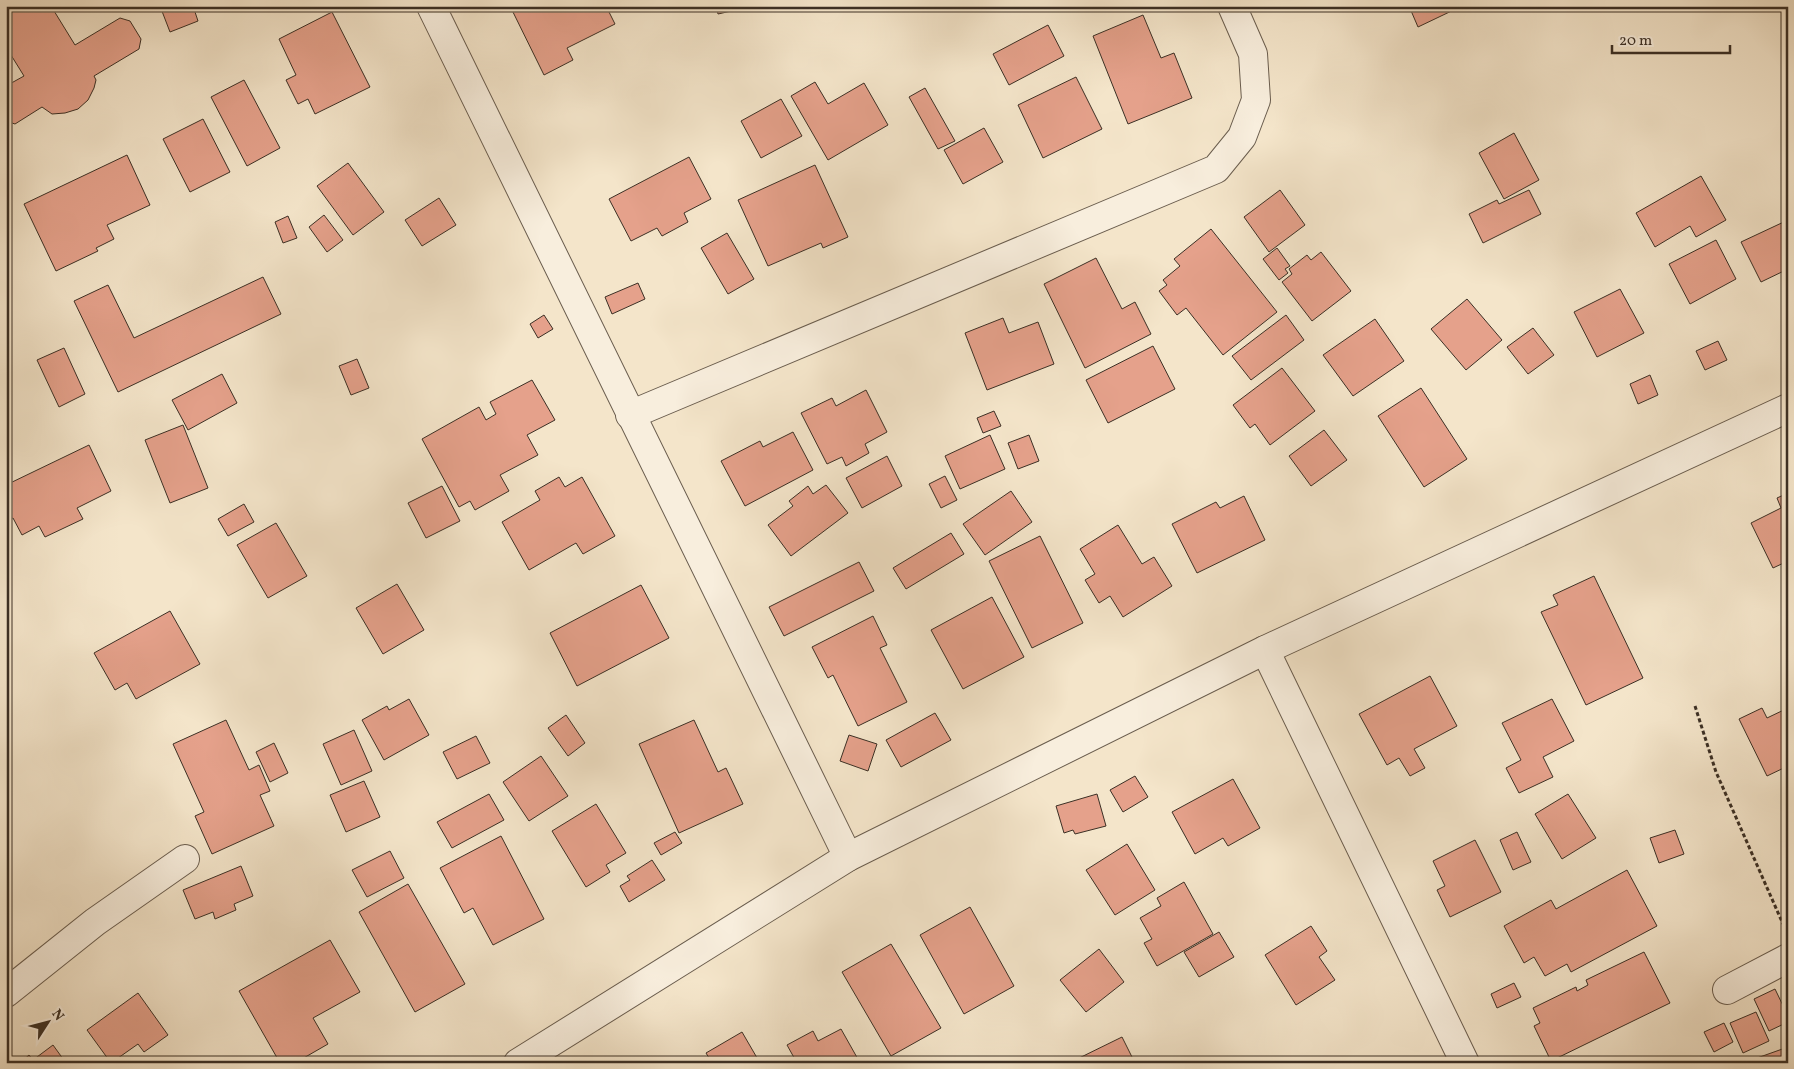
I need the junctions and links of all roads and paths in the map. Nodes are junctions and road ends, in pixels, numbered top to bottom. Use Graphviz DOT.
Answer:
graph roads {
  1 [pos="431,6"];
  2 [pos="1232,6"];
  3 [pos="1788,408"];
  4 [pos="630,416"];
  5 [pos="1265,650"];
  6 [pos="1695,706"];
  7 [pos="848,857"];
  8 [pos="185,859"];
  9 [pos="1784,928"];
  10 [pos="1788,958"];
  11 [pos="1727,990"];
  12 [pos="6,993"];
  13 [pos="518,1063"];
  14 [pos="1465,1063"];
  1 -- 4 [label="street"];
  2 -- 4 [label="street"];
  3 -- 5 [label="street"];
  4 -- 7 [label="street"];
  5 -- 7 [label="street"];
  5 -- 14 [label="street"];
  6 -- 9 [label="path"];
  7 -- 13 [label="street"];
  8 -- 12 [label="street"];
  10 -- 11 [label="street"];
}
